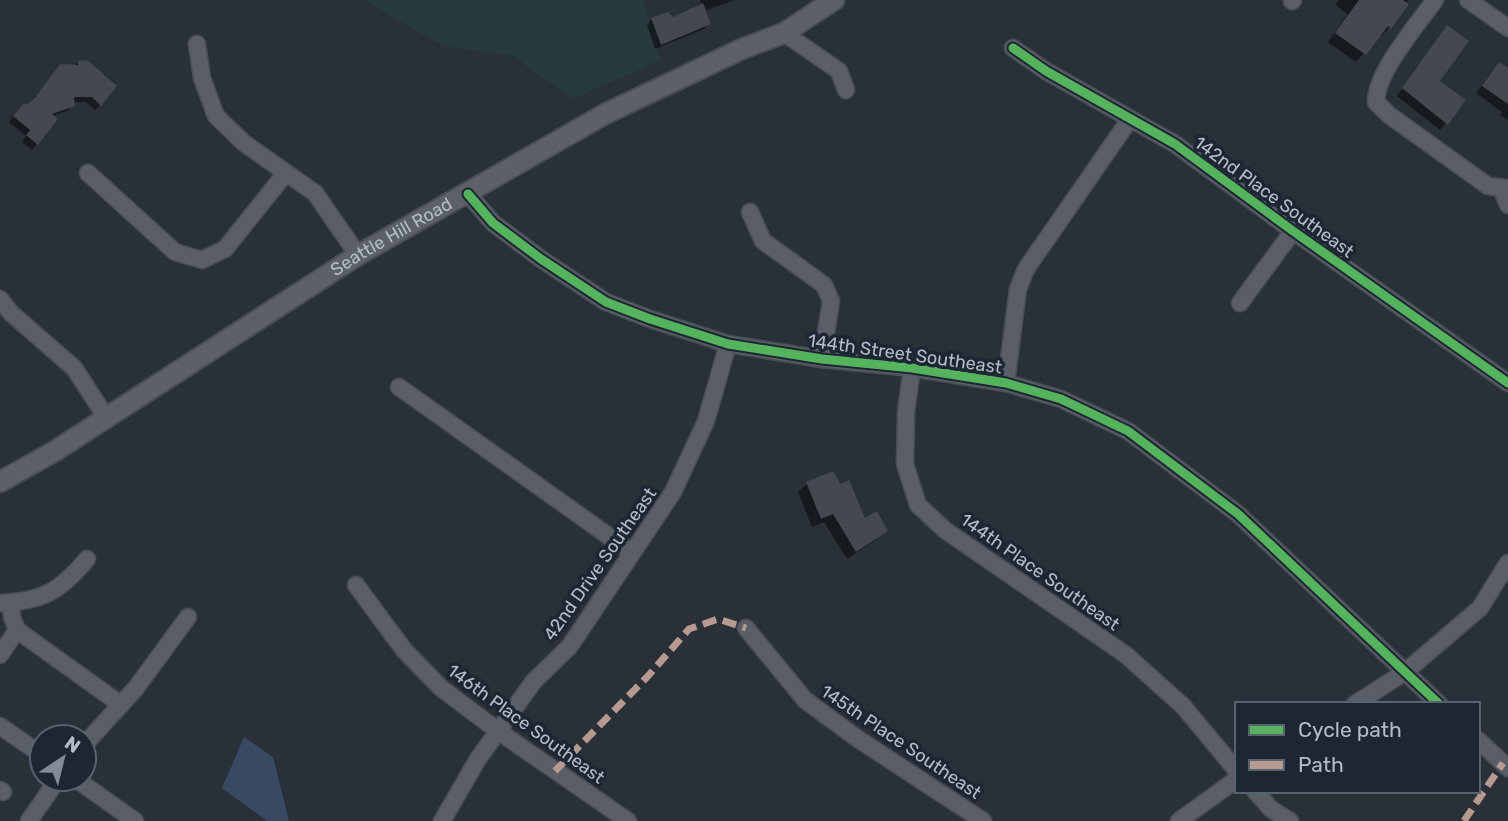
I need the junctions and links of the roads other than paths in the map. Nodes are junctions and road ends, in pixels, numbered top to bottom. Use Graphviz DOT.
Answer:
graph roads {
  1 [pos="834,0"];
  2 [pos="1435,0"];
  3 [pos="1468,0"];
  4 [pos="1508,28"];
  5 [pos="784,33"];
  6 [pos="197,44"];
  7 [pos="1013,48"];
  8 [pos="846,90"];
  9 [pos="1130,120"];
  10 [pos="88,173"];
  11 [pos="285,174"];
  12 [pos="1506,186"];
  13 [pos="468,194"];
  14 [pos="1508,205"];
  15 [pos="750,212"];
  16 [pos="1293,231"];
  17 [pos="358,255"];
  18 [pos="0,299"];
  19 [pos="1240,303"];
  20 [pos="728,344"];
  21 [pos="822,359"];
  22 [pos="912,368"];
  23 [pos="1006,383"];
  24 [pos="1508,383"];
  25 [pos="399,387"];
  26 [pos="106,418"];
  27 [pos="0,482"];
  28 [pos="631,552"];
  29 [pos="88,559"];
  30 [pos="1508,563"];
  31 [pos="356,585"];
  32 [pos="5,603"];
  33 [pos="188,617"];
  34 [pos="746,628"];
  35 [pos="18,630"];
  36 [pos="0,655"];
  37 [pos="1405,672"];
  38 [pos="1358,702"];
  39 [pos="1437,702"];
  40 [pos="120,704"];
  41 [pos="0,726"];
  42 [pos="98,729"];
  43 [pos="498,732"];
  44 [pos="1480,742"];
  45 [pos="28,745"];
  46 [pos="1508,768"];
  47 [pos="1235,769"];
  48 [pos="1235,780"];
  49 [pos="48,793"];
  50 [pos="96,793"];
  51 [pos="1257,793"];
  52 [pos="29,821"];
  53 [pos="135,821"];
  54 [pos="442,821"];
  55 [pos="628,821"];
  56 [pos="983,821"];
  57 [pos="1179,821"];
  58 [pos="1290,821"];
  1 -- 5 [label="main road, Seattle Hill Road"];
  2 -- 12 [label="street"];
  3 -- 4 [label="street"];
  5 -- 8 [label="street"];
  5 -- 13 [label="main road, Seattle Hill Road"];
  6 -- 11 [label="street"];
  7 -- 9 [label="street, 142nd Place Southeast"];
  9 -- 16 [label="street, 142nd Place Southeast"];
  9 -- 23 [label="street"];
  10 -- 11 [label="street"];
  11 -- 17 [label="street"];
  12 -- 14 [label="street"];
  13 -- 17 [label="main road, Seattle Hill Road"];
  13 -- 20 [label="street, 144th Street Southeast"];
  15 -- 21 [label="street"];
  16 -- 19 [label="street"];
  16 -- 24 [label="street, 142nd Place Southeast"];
  17 -- 26 [label="main road, Seattle Hill Road"];
  18 -- 26 [label="street"];
  20 -- 21 [label="street, 144th Street Southeast"];
  20 -- 28 [label="street, 42nd Drive Southeast"];
  21 -- 22 [label="street, 144th Street Southeast"];
  22 -- 23 [label="street, 144th Street Southeast"];
  22 -- 47 [label="street, 144th Place Southeast"];
  23 -- 37 [label="street, 144th Street Southeast"];
  25 -- 28 [label="street"];
  26 -- 27 [label="main road, Seattle Hill Road"];
  28 -- 43 [label="street, 42nd Drive Southeast"];
  29 -- 32 [label="street"];
  30 -- 37 [label="street"];
  31 -- 43 [label="street, 146th Place Southeast"];
  32 -- 35 [label="street"];
  33 -- 40 [label="street"];
  34 -- 56 [label="street, 145th Place Southeast"];
  35 -- 36 [label="street"];
  35 -- 40 [label="street"];
  37 -- 38 [label="street"];
  37 -- 39 [label="street, 144th Street Southeast"];
  40 -- 42 [label="street"];
  41 -- 45 [label="street"];
  43 -- 54 [label="street, 42nd Drive Southeast"];
  43 -- 55 [label="street, 146th Place Southeast"];
  44 -- 46 [label="street"];
  48 -- 57 [label="street"];
  49 -- 52 [label="street"];
  50 -- 53 [label="street"];
  51 -- 58 [label="street"];
}
